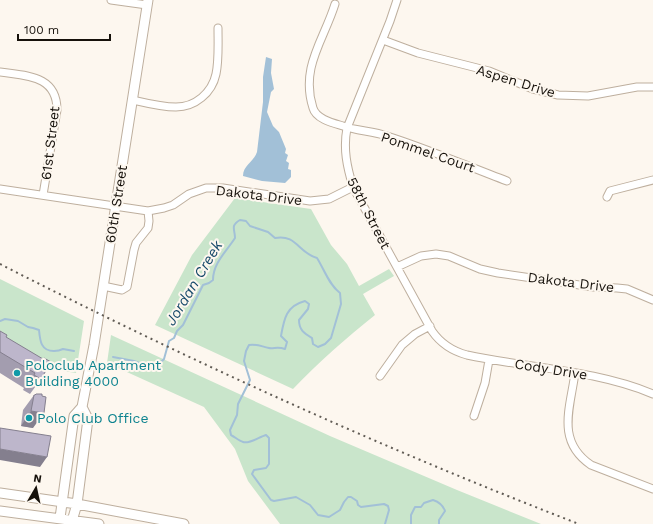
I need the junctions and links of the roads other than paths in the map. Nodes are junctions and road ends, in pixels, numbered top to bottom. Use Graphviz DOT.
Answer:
graph roads {
  1 [pos="111,0"];
  2 [pos="397,0"];
  3 [pos="148,2"];
  4 [pos="336,4"];
  5 [pos="218,28"];
  6 [pos="383,40"];
  7 [pos="0,72"];
  8 [pos="653,87"];
  9 [pos="132,100"];
  10 [pos="347,128"];
  11 [pos="507,180"];
  12 [pos="653,180"];
  13 [pos="353,187"];
  14 [pos="0,189"];
  15 [pos="43,195"];
  16 [pos="607,197"];
  17 [pos="116,206"];
  18 [pos="148,212"];
  19 [pos="397,267"];
  20 [pos="103,286"];
  21 [pos="653,300"];
  22 [pos="430,326"];
  23 [pos="448,347"];
  24 [pos="489,360"];
  25 [pos="575,373"];
  26 [pos="380,376"];
  27 [pos="653,394"];
  28 [pos="82,407"];
  29 [pos="474,416"];
  30 [pos="653,489"];
  31 [pos="0,493"];
  32 [pos="63,501"];
  33 [pos="77,504"];
  34 [pos="0,511"];
  35 [pos="59,521"];
  36 [pos="72,522"];
  37 [pos="99,524"];
  38 [pos="184,524"];
  1 -- 3 [label="street"];
  2 -- 6 [label="street, 58th Street"];
  3 -- 9 [label="main road, 60th Street"];
  4 -- 10 [label="street, Pommel Court"];
  5 -- 9 [label="street"];
  6 -- 8 [label="street, Aspen Drive"];
  6 -- 10 [label="street, 58th Street"];
  7 -- 15 [label="street, 61st Street"];
  9 -- 17 [label="main road, 60th Street"];
  10 -- 11 [label="street, Pommel Court"];
  10 -- 13 [label="street, 58th Street"];
  12 -- 16 [label="street"];
  13 -- 18 [label="street, Dakota Drive"];
  13 -- 19 [label="street, 58th Street"];
  14 -- 15 [label="street, Dakota Drive"];
  15 -- 17 [label="street, Dakota Drive"];
  17 -- 18 [label="street, Dakota Drive"];
  17 -- 20 [label="main road, 60th Street"];
  18 -- 20 [label="street"];
  19 -- 21 [label="street, Dakota Drive"];
  19 -- 22 [label="street, 58th Street"];
  20 -- 28 [label="main road, 60th Street"];
  22 -- 23 [label="street, 58th Street"];
  22 -- 26 [label="street"];
  23 -- 24 [label="street, Cody Drive"];
  24 -- 25 [label="street, Cody Drive"];
  24 -- 29 [label="street"];
  25 -- 27 [label="street, Cody Drive"];
  25 -- 30 [label="street"];
  28 -- 32 [label="main road, 60th Street"];
  28 -- 33 [label="main road, 60th Street"];
  31 -- 32 [label="main road"];
  32 -- 33 [label="main road"];
  32 -- 35 [label="main road, 60th Street"];
  33 -- 36 [label="main road, 60th Street"];
  33 -- 38 [label="main road"];
  34 -- 35 [label="main road"];
  35 -- 36 [label="main road"];
  36 -- 37 [label="main road"];
}
